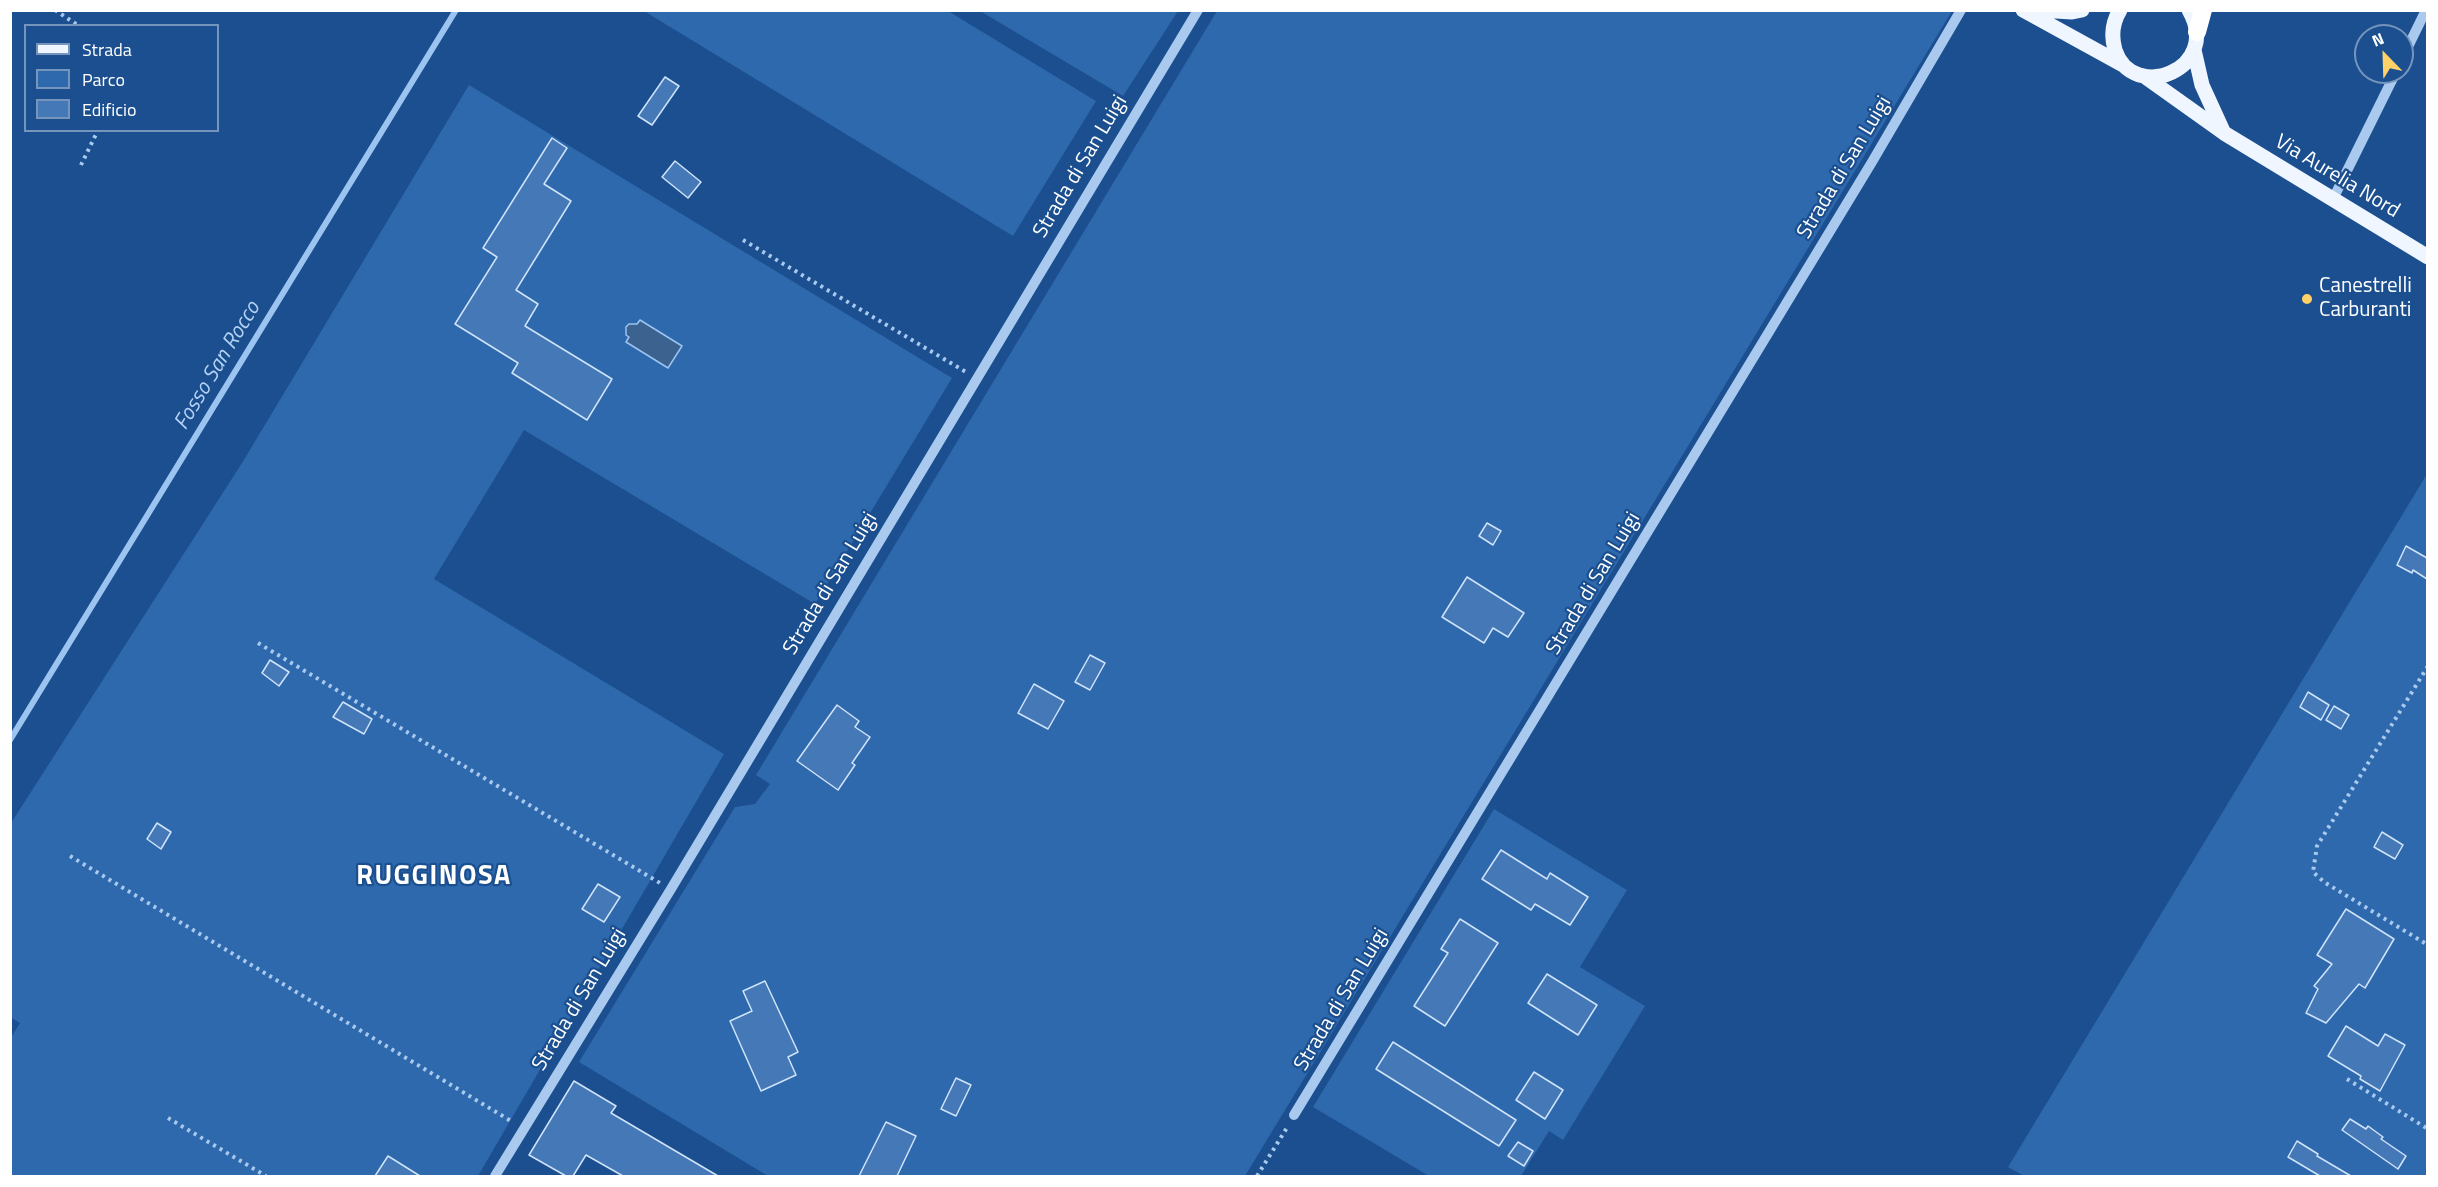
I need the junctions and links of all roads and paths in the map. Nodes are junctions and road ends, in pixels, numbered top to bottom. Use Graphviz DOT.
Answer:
graph roads {
  1 [pos="55,10"];
  2 [pos="1198,10"];
  3 [pos="1961,10"];
  4 [pos="2023,10"];
  5 [pos="2040,10"];
  6 [pos="2082,10"];
  7 [pos="2120,10"];
  8 [pos="2189,10"];
  9 [pos="2202,10"];
  10 [pos="2426,10"];
  11 [pos="76,24"];
  12 [pos="2414,34"];
  13 [pos="2196,41"];
  14 [pos="2126,66"];
  15 [pos="2144,76"];
  16 [pos="2390,84"];
  17 [pos="97,132"];
  18 [pos="2224,134"];
  19 [pos="81,165"];
  20 [pos="2333,199"];
  21 [pos="743,240"];
  22 [pos="2427,257"];
  23 [pos="977,378"];
  24 [pos="258,643"];
  25 [pos="2427,666"];
  26 [pos="70,856"];
  27 [pos="671,889"];
  28 [pos="2427,945"];
  29 [pos="2347,1079"];
  30 [pos="1294,1115"];
  31 [pos="168,1118"];
  32 [pos="524,1129"];
  33 [pos="2427,1129"];
  34 [pos="266,1176"];
  35 [pos="495,1176"];
  36 [pos="1257,1176"];
  1 -- 11 [label="path"];
  2 -- 23 [label="street, Strada di San Luigi"];
  3 -- 30 [label="street, Strada di San Luigi"];
  4 -- 14 [label="main road, Via Aurelia Nord"];
  5 -- 6 [label="main road"];
  7 -- 14 [label="main road"];
  8 -- 13 [label="main road"];
  9 -- 13 [label="highway"];
  10 -- 12 [label="street"];
  13 -- 15 [label="main road"];
  13 -- 18 [label="main road"];
  14 -- 15 [label="main road, Via Aurelia Nord"];
  15 -- 18 [label="main road, Via Aurelia Nord"];
  16 -- 20 [label="street"];
  17 -- 19 [label="path"];
  18 -- 20 [label="main road, Via Aurelia Nord"];
  20 -- 22 [label="main road, Via Aurelia Nord"];
  21 -- 23 [label="path"];
  23 -- 27 [label="street, Strada di San Luigi"];
  24 -- 27 [label="path"];
  25 -- 28 [label="path"];
  26 -- 32 [label="path"];
  27 -- 32 [label="street, Strada di San Luigi"];
  29 -- 33 [label="path"];
  30 -- 36 [label="path"];
  31 -- 34 [label="path"];
  32 -- 35 [label="street, Strada di San Luigi"];
}
